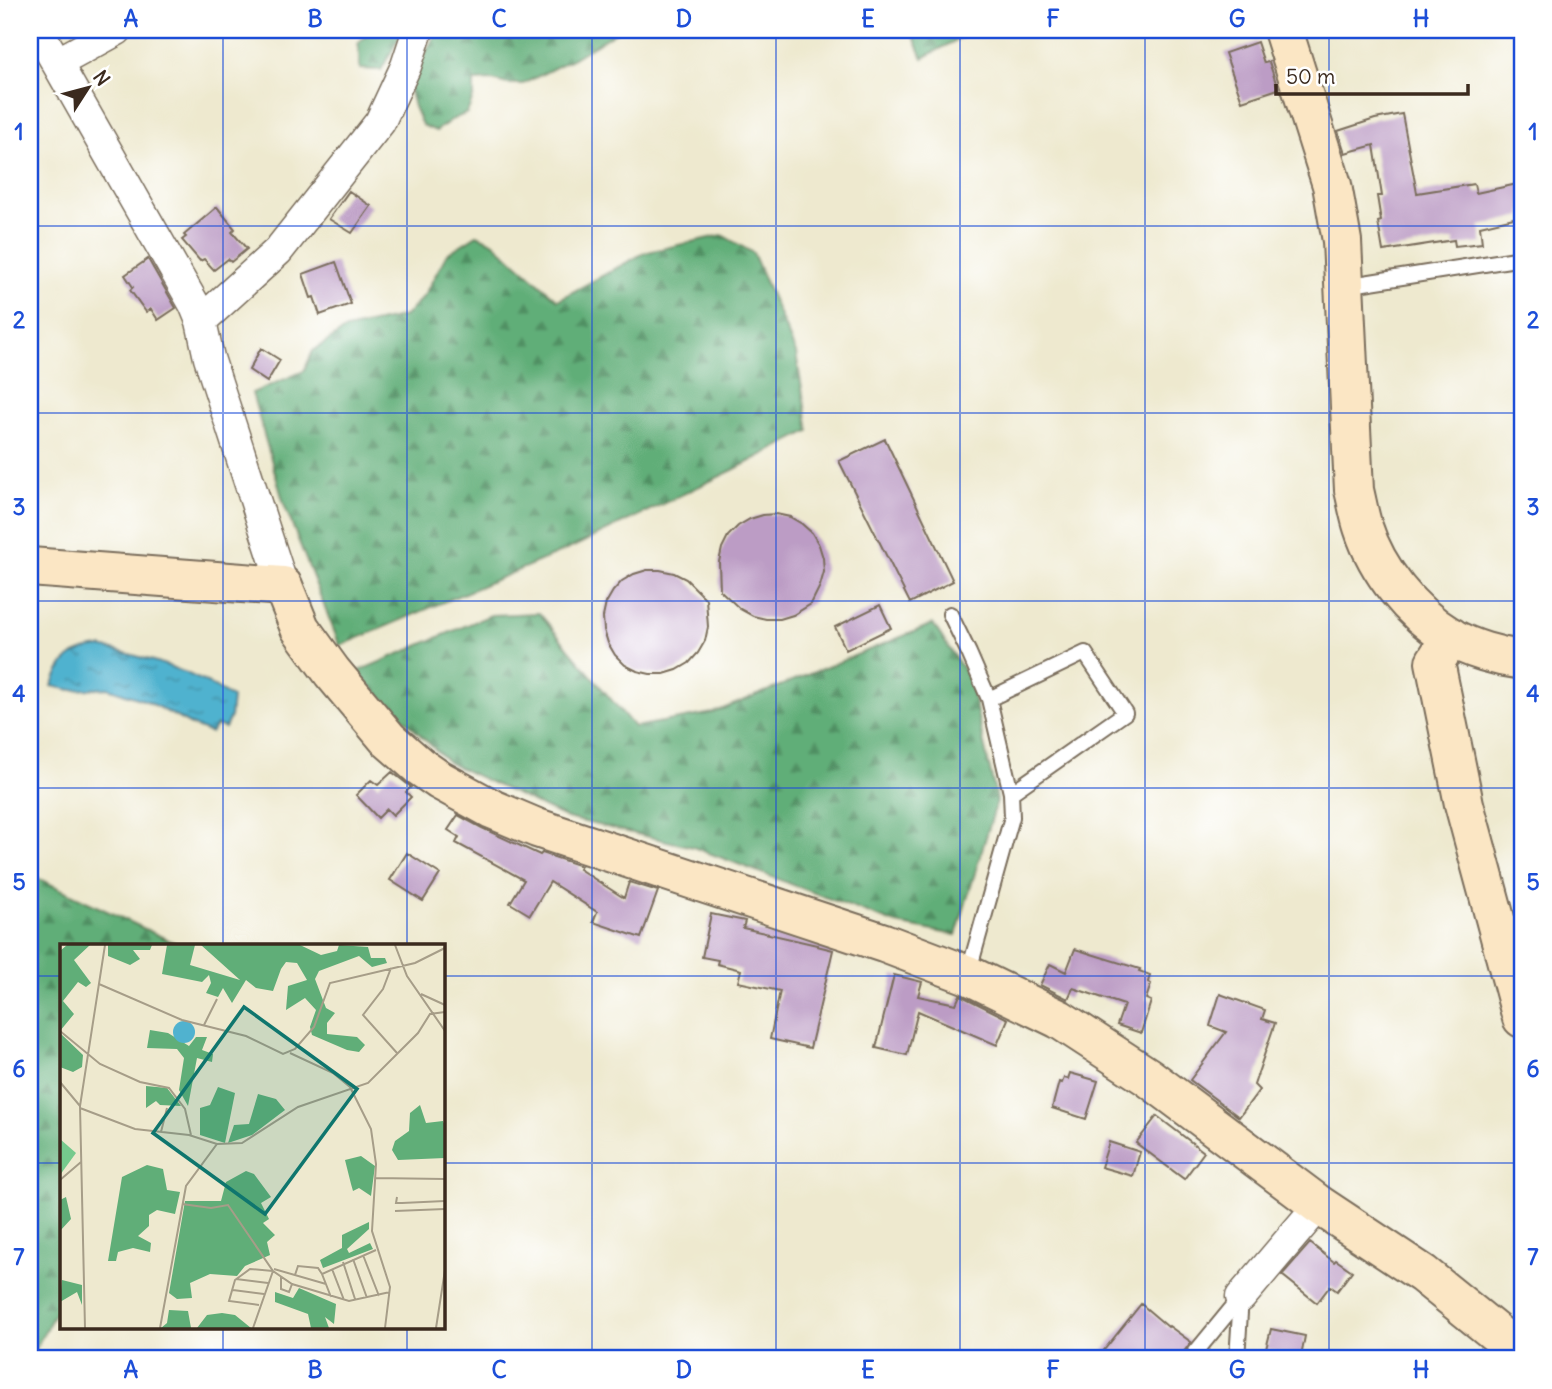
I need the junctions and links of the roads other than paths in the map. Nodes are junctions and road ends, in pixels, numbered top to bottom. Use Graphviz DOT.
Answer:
graph roads {
  1 [pos="38,30"];
  2 [pos="117,30"];
  3 [pos="418,30"];
  4 [pos="1283,30"];
  5 [pos="57,63"];
  6 [pos="1522,258"];
  7 [pos="1344,286"];
  8 [pos="201,321"];
  9 [pos="30,567"];
  10 [pos="283,586"];
  11 [pos="950,614"];
  12 [pos="1451,637"];
  13 [pos="1522,660"];
  14 [pos="989,699"];
  15 [pos="1011,793"];
  16 [pos="968,975"];
  17 [pos="1522,1018"];
  18 [pos="1319,1205"];
  19 [pos="1241,1297"];
  20 [pos="1522,1354"];
  21 [pos="1190,1359"];
  22 [pos="1237,1359"];
  1 -- 5 [label="street"];
  2 -- 5 [label="street"];
  3 -- 8 [label="street"];
  4 -- 7 [label="street"];
  5 -- 8 [label="street"];
  6 -- 7 [label="lane"];
  7 -- 12 [label="street"];
  8 -- 10 [label="street"];
  9 -- 10 [label="street"];
  10 -- 16 [label="street"];
  11 -- 14 [label="lane"];
  12 -- 13 [label="street"];
  12 -- 17 [label="street"];
  14 -- 15 [label="lane"];
  14 -- 15 [label="lane"];
  15 -- 16 [label="lane"];
  16 -- 18 [label="street"];
  18 -- 19 [label="street"];
  18 -- 20 [label="street"];
  19 -- 21 [label="lane"];
  19 -- 22 [label="lane"];
}
